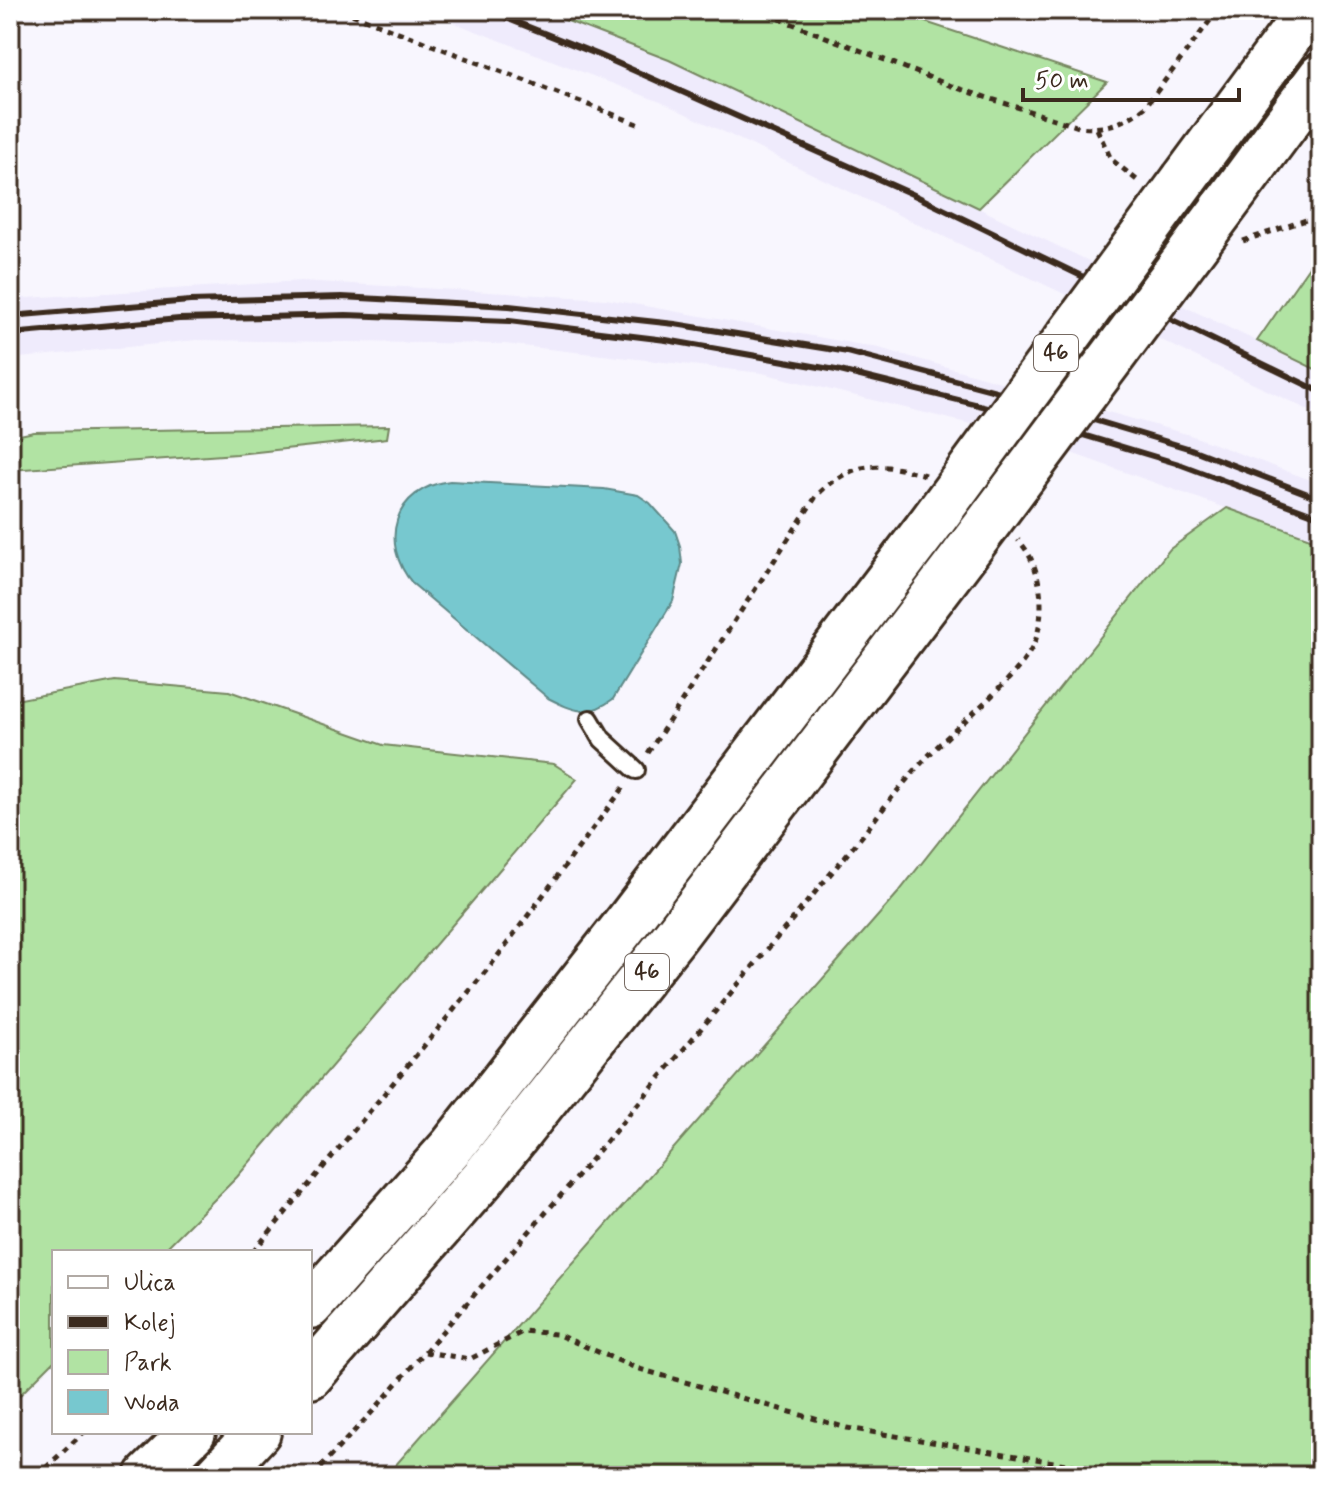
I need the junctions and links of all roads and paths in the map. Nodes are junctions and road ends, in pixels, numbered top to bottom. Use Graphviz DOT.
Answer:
graph roads {
  1 [pos="341,10"];
  2 [pos="757,10"];
  3 [pos="1218,10"];
  4 [pos="1309,10"];
  5 [pos="1321,76"];
  6 [pos="638,124"];
  7 [pos="1097,129"];
  8 [pos="1129,174"];
  9 [pos="1321,215"];
  10 [pos="1236,225"];
  11 [pos="590,719"];
  12 [pos="636,770"];
  13 [pos="827,878"];
  14 [pos="312,1304"];
  15 [pos="425,1352"];
  16 [pos="312,1374"];
  17 [pos="82,1434"];
  18 [pos="191,1434"];
  19 [pos="256,1434"];
  20 [pos="37,1476"];
  21 [pos="148,1476"];
  22 [pos="217,1476"];
  23 [pos="312,1476"];
  24 [pos="1139,1476"];
  1 -- 6 [label="path"];
  2 -- 7 [label="path"];
  3 -- 7 [label="path"];
  4 -- 14 [label="main road, 46, bridge"];
  5 -- 10 [label="main road, 46"];
  7 -- 8 [label="path"];
  9 -- 10 [label="path"];
  10 -- 16 [label="main road, 46, bridge"];
  11 -- 12 [label="lane"];
  13 -- 15 [label="path"];
  15 -- 23 [label="path"];
  15 -- 24 [label="path"];
  17 -- 20 [label="path"];
  18 -- 21 [label="main road"];
  19 -- 22 [label="main road"];
}
